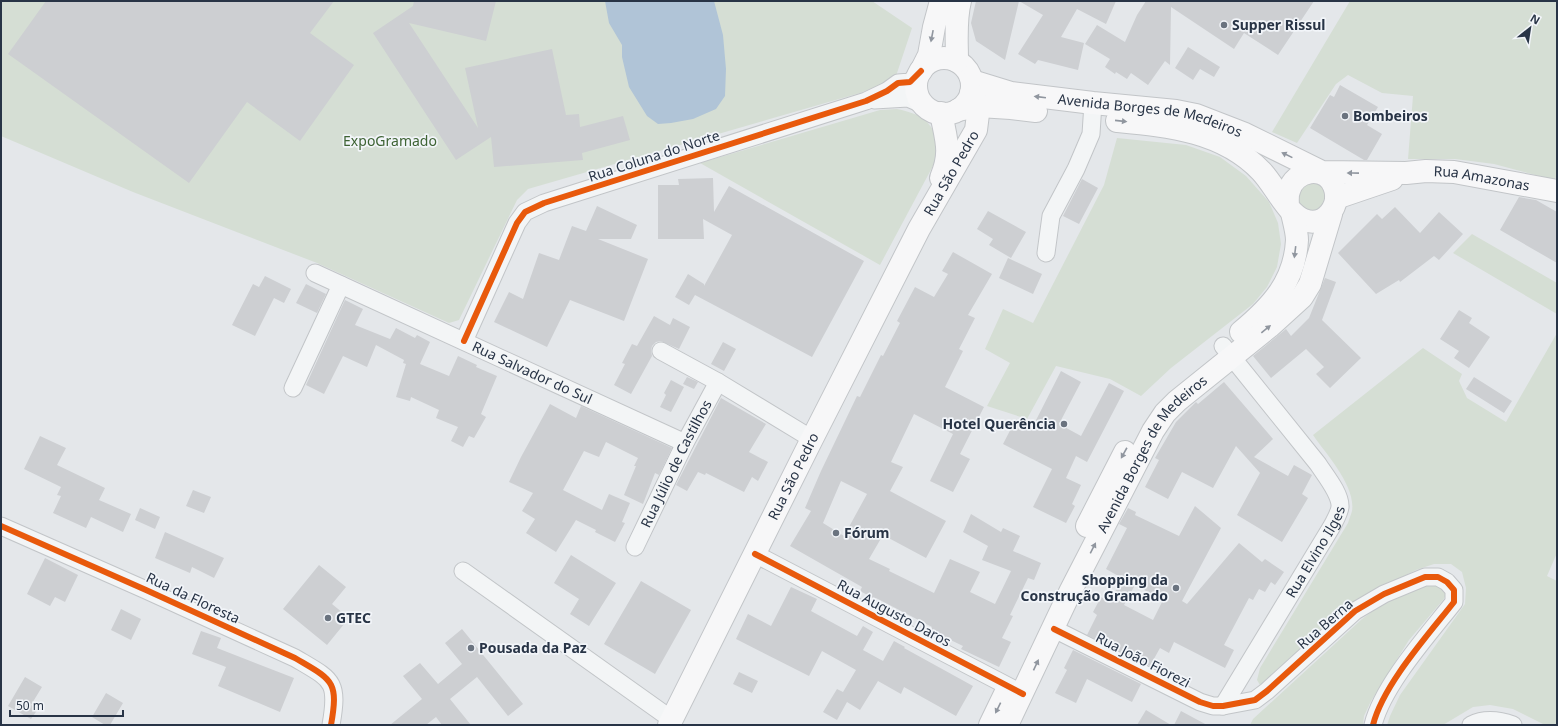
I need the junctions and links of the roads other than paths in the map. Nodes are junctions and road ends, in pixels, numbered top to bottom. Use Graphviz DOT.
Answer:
graph roads {
  1 [pos="941,1"];
  2 [pos="960,1"];
  3 [pos="957,61"];
  4 [pos="921,71"];
  5 [pos="974,93"];
  6 [pos="866,101"];
  7 [pos="1011,108"];
  8 [pos="941,109"];
  9 [pos="1092,111"];
  10 [pos="976,130"];
  11 [pos="1322,172"];
  12 [pos="1406,173"];
  13 [pos="1557,191"];
  14 [pos="1333,206"];
  15 [pos="1290,210"];
  16 [pos="919,229"];
  17 [pos="1046,253"];
  18 [pos="315,273"];
  19 [pos="342,285"];
  20 [pos="464,341"];
  21 [pos="661,351"];
  22 [pos="1227,352"];
  23 [pos="718,382"];
  24 [pos="293,388"];
  25 [pos="812,439"];
  26 [pos="684,443"];
  27 [pos="1,526"];
  28 [pos="636,547"];
  29 [pos="755,554"];
  30 [pos="463,571"];
  31 [pos="1064,587"];
  32 [pos="1054,629"];
  33 [pos="1016,690"];
  34 [pos="1223,706"];
  35 [pos="670,722"];
  36 [pos="331,725"];
  37 [pos="990,725"];
  38 [pos="1007,725"];
  39 [pos="1373,725"];
  40 [pos="1471,725"];
  41 [pos="1513,725"];
  1 -- 4 [label="main road, one-way"];
  2 -- 3 [label="main road"];
  3 -- 4 [label="main road"];
  3 -- 5 [label="main road"];
  4 -- 6 [label="street, Rua Coluna do Norte"];
  4 -- 8 [label="main road"];
  5 -- 7 [label="main road, Avenida Borges de Medeiros"];
  5 -- 8 [label="main road, Avenida Borges de Medeiros"];
  9 -- 5 [label="main road, Avenida Borges de Medeiros, one-way"];
  5 -- 10 [label="main road, Rua São Pedro"];
  6 -- 8 [label="street, Rua Coluna do Norte"];
  6 -- 20 [label="street, Rua Coluna do Norte"];
  7 -- 9 [label="main road, Avenida Borges de Medeiros"];
  7 -- 10 [label="main road"];
  8 -- 16 [label="main road, Rua São Pedro"];
  11 -- 9 [label="main road, Avenida Borges de Medeiros, one-way"];
  9 -- 15 [label="main road, Avenida Borges de Medeiros, one-way"];
  9 -- 17 [label="street"];
  10 -- 16 [label="main road, Rua São Pedro"];
  12 -- 11 [label="main road, one-way"];
  11 -- 14 [label="main road"];
  11 -- 15 [label="main road"];
  12 -- 13 [label="main road, Rua Amazonas"];
  12 -- 14 [label="main road"];
  14 -- 15 [label="main road"];
  22 -- 14 [label="main road, Avenida Borges de Medeiros, one-way"];
  15 -- 22 [label="main road, Avenida Borges de Medeiros, one-way"];
  16 -- 25 [label="main road, Rua São Pedro"];
  18 -- 19 [label="street, Rua Salvador do Sul"];
  19 -- 20 [label="street, Rua Salvador do Sul"];
  19 -- 24 [label="street"];
  20 -- 26 [label="street, Rua Salvador do Sul"];
  21 -- 23 [label="street"];
  22 -- 31 [label="main road, Avenida Borges de Medeiros"];
  22 -- 34 [label="street, Rua Elvino Ilges"];
  23 -- 25 [label="street"];
  23 -- 26 [label="street, Rua Júlio de Castilhos"];
  25 -- 29 [label="main road, Rua São Pedro"];
  26 -- 28 [label="street, Rua Júlio de Castilhos"];
  27 -- 36 [label="street, Rua da Floresta"];
  29 -- 33 [label="street, Rua Augusto Daros"];
  29 -- 35 [label="main road, Rua São Pedro"];
  30 -- 35 [label="street"];
  31 -- 32 [label="main road, Avenida Borges de Medeiros"];
  31 -- 33 [label="main road, Avenida Borges de Medeiros"];
  33 -- 32 [label="main road, Avenida Borges de Medeiros, one-way"];
  32 -- 34 [label="street, Rua João Fiorezi"];
  33 -- 37 [label="main road, Avenida Borges de Medeiros, one-way"];
  33 -- 38 [label="main road, Avenida Borges de Medeiros"];
  34 -- 39 [label="street, Rua Berna"];
  40 -- 41 [label="street"];
}
